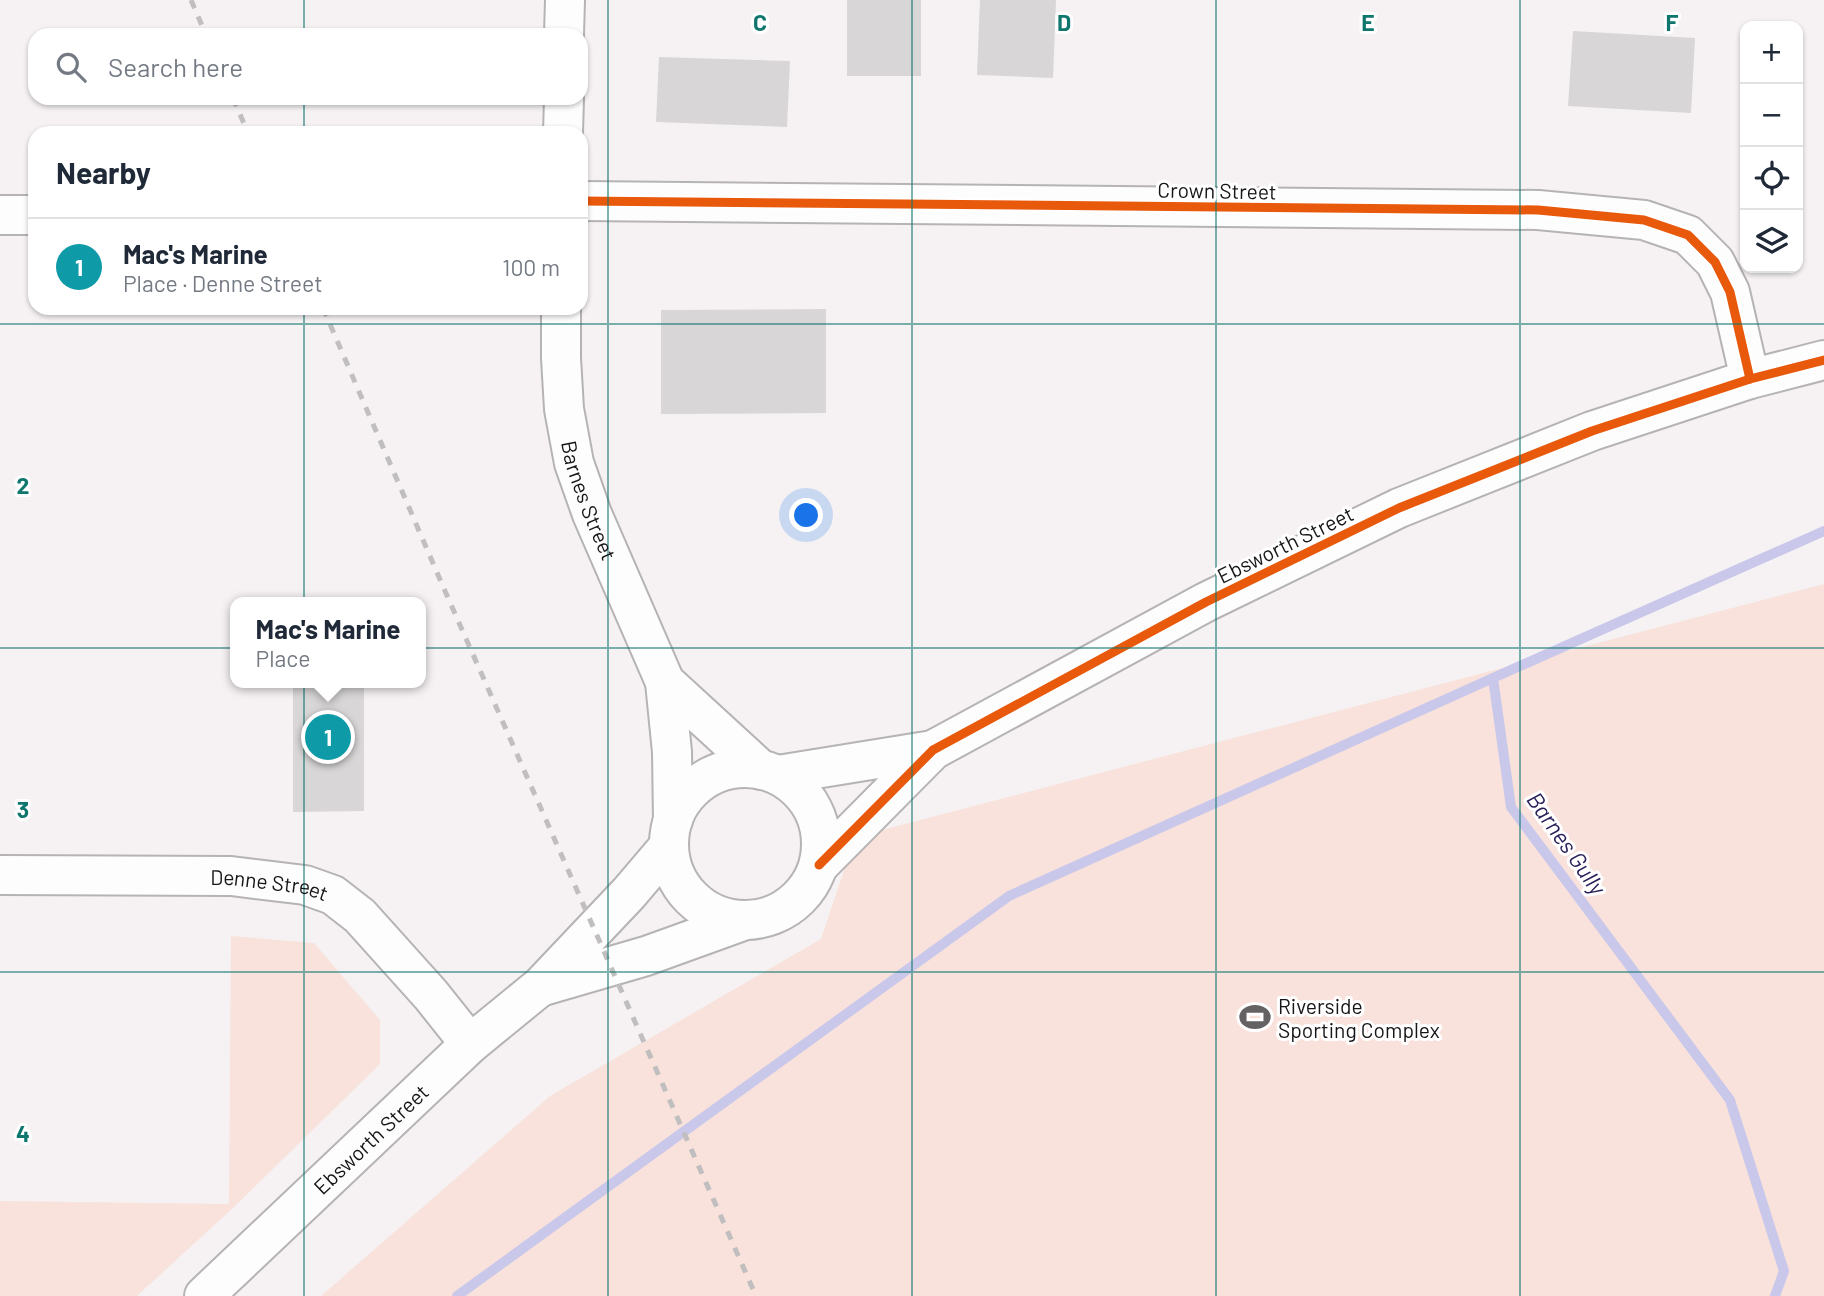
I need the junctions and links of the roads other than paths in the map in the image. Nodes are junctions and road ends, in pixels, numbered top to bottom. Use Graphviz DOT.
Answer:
graph roads {
  1 [pos="565,0"];
  2 [pos="564,28"];
  3 [pos="564,105"];
  4 [pos="563,126"];
  5 [pos="588,201"];
  6 [pos="0,215"];
  7 [pos="28,215"];
  8 [pos="561,315"];
  9 [pos="1824,360"];
  10 [pos="1750,379"];
  11 [pos="665,682"];
  12 [pos="933,750"];
  13 [pos="770,772"];
  14 [pos="671,833"];
  15 [pos="819,864"];
  16 [pos="0,875"];
  17 [pos="743,920"];
  18 [pos="541,986"];
  19 [pos="470,1044"];
  20 [pos="204,1296"];
  1 -- 2 [label="street"];
  3 -- 4 [label="street"];
  5 -- 10 [label="street, Crown Street"];
  6 -- 7 [label="street"];
  8 -- 11 [label="street, Barnes Street"];
  9 -- 10 [label="street, Ebsworth Street"];
  10 -- 12 [label="street, Ebsworth Street"];
  11 -- 13 [label="street, Barnes Street"];
  11 -- 14 [label="street, Barnes Street"];
  12 -- 13 [label="street, Ebsworth Street"];
  12 -- 15 [label="street, Ebsworth Street"];
  13 -- 14 [label="street"];
  13 -- 15 [label="street"];
  14 -- 17 [label="street"];
  14 -- 18 [label="street, Ebsworth Street"];
  15 -- 17 [label="street"];
  16 -- 19 [label="street, Denne Street"];
  17 -- 18 [label="street, Ebsworth Street"];
  18 -- 19 [label="street, Ebsworth Street"];
  19 -- 20 [label="street, Ebsworth Street"];
}
